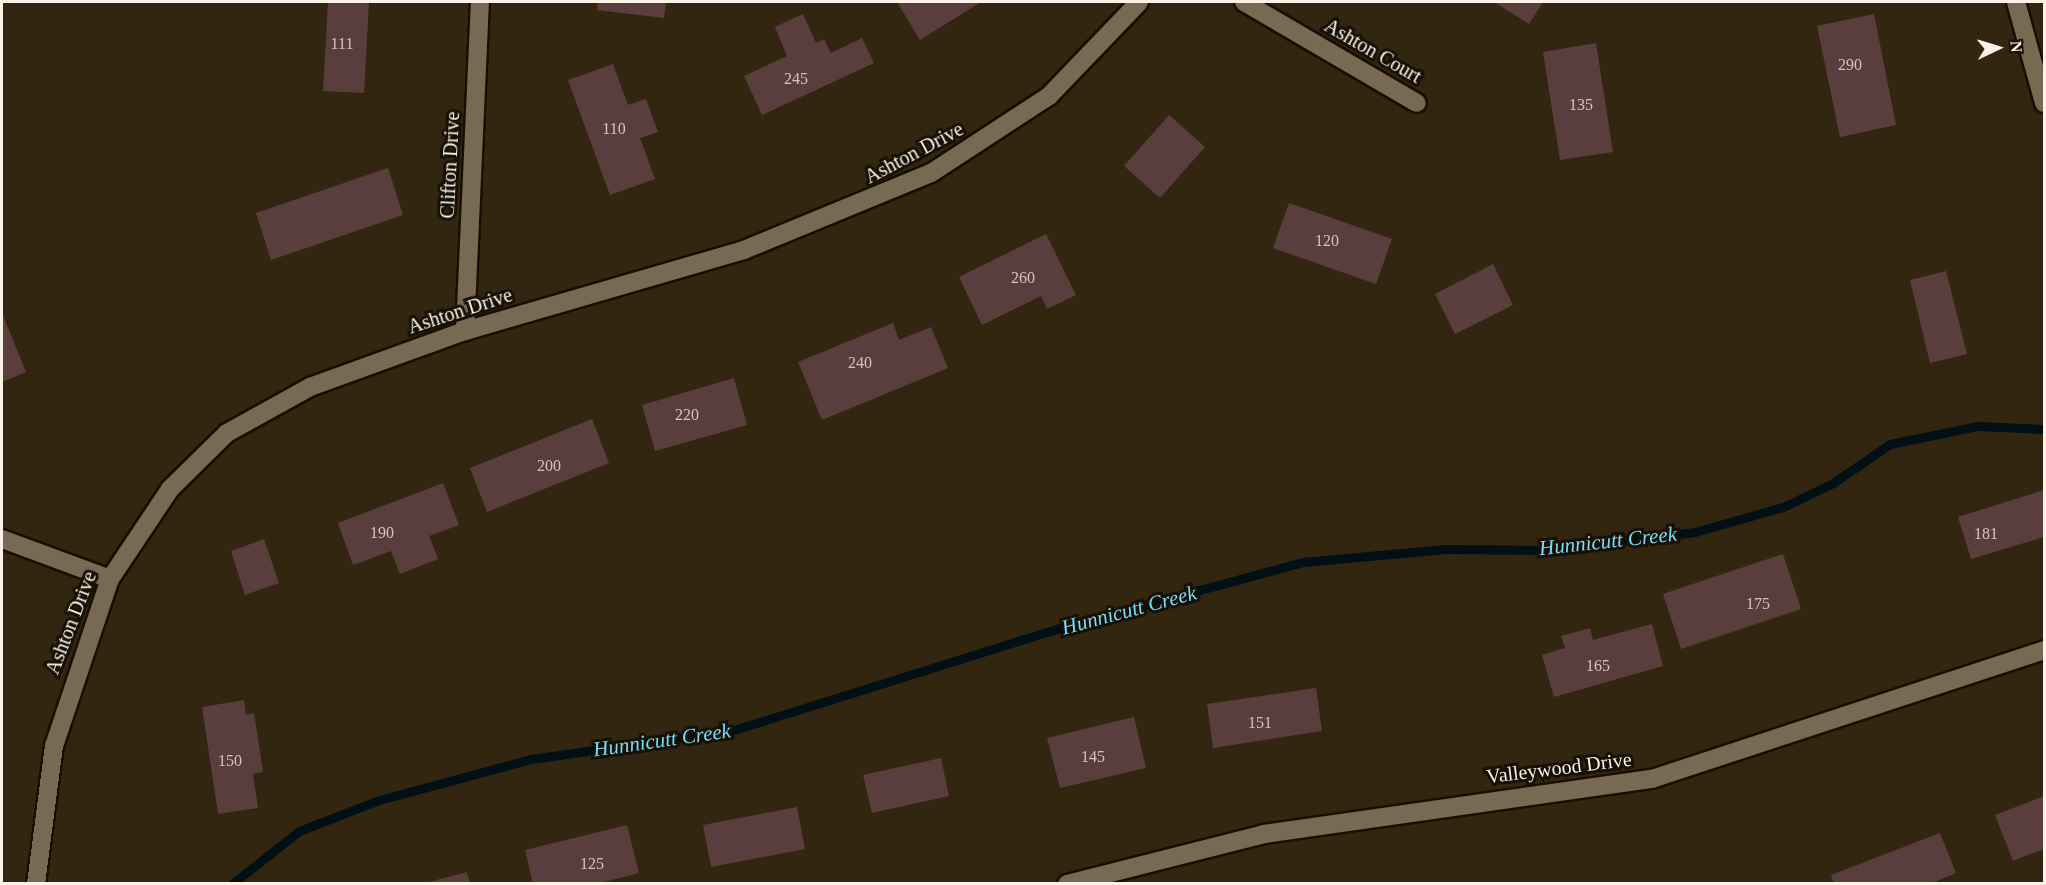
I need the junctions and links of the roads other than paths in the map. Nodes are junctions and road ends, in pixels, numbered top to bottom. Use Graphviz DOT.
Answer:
graph roads {
  1 [pos="480,2"];
  2 [pos="1139,2"];
  3 [pos="1244,2"];
  4 [pos="2016,2"];
  5 [pos="1417,103"];
  6 [pos="2044,104"];
  7 [pos="465,332"];
  8 [pos="2,539"];
  9 [pos="110,579"];
  10 [pos="2044,650"];
  11 [pos="36,884"];
  12 [pos="1067,884"];
  1 -- 7 [label="street, Clifton Drive"];
  2 -- 7 [label="street, Ashton Drive"];
  3 -- 5 [label="street, Ashton Court"];
  4 -- 6 [label="street"];
  7 -- 9 [label="street, Ashton Drive"];
  8 -- 9 [label="street"];
  9 -- 11 [label="street, Ashton Drive"];
  10 -- 12 [label="street, Valleywood Drive"];
}
